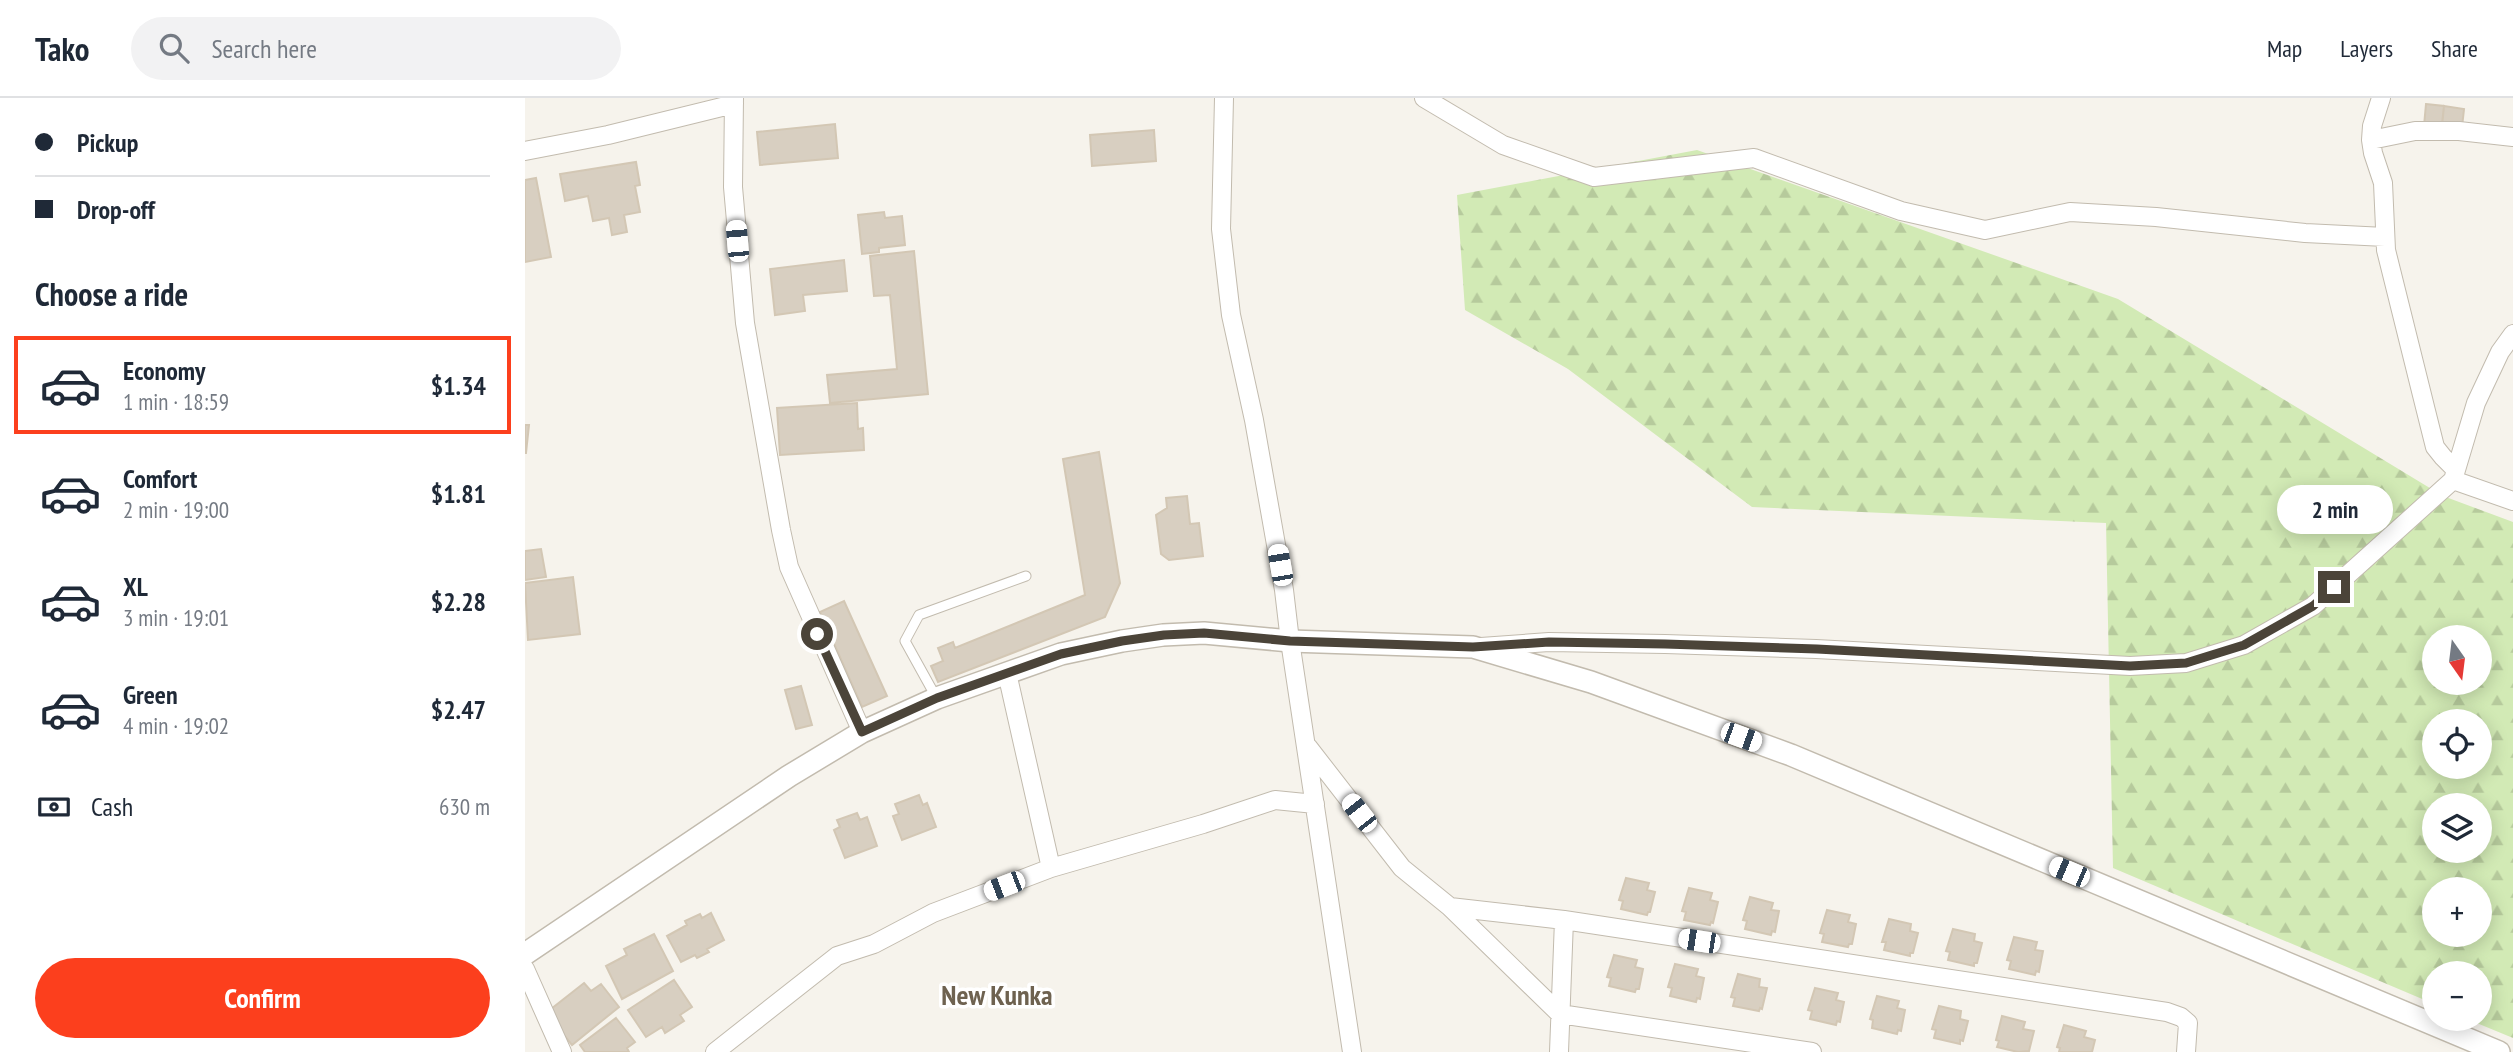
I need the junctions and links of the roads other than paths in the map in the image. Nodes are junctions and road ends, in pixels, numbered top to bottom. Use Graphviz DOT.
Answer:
graph roads {
  1 [pos="1224,98"];
  2 [pos="1424,98"];
  3 [pos="2381,98"];
  4 [pos="734,101"];
  5 [pos="2513,137"];
  6 [pos="2371,140"];
  7 [pos="525,151"];
  8 [pos="2385,237"];
  9 [pos="2513,334"];
  10 [pos="2454,475"];
  11 [pos="2513,501"];
  12 [pos="1026,576"];
  13 [pos="1290,641"];
  14 [pos="1473,647"];
  15 [pos="1007,673"];
  16 [pos="937,698"];
  17 [pos="862,732"];
  18 [pos="1308,747"];
  19 [pos="1315,804"];
  20 [pos="1051,867"];
  21 [pos="1450,907"];
  22 [pos="1564,920"];
  23 [pos="525,954"];
  24 [pos="525,969"];
  25 [pos="1560,1014"];
  26 [pos="562,1052"];
  27 [pos="715,1052"];
  28 [pos="1352,1052"];
  29 [pos="1559,1052"];
  30 [pos="1812,1052"];
  31 [pos="2186,1052"];
  32 [pos="2499,1052"];
  1 -- 13 [label="street"];
  2 -- 8 [label="street"];
  3 -- 6 [label="street"];
  4 -- 7 [label="street"];
  4 -- 17 [label="street"];
  5 -- 6 [label="street"];
  6 -- 8 [label="street"];
  8 -- 10 [label="street"];
  9 -- 10 [label="street"];
  10 -- 11 [label="street"];
  10 -- 14 [label="street"];
  12 -- 16 [label="lane"];
  13 -- 14 [label="street"];
  13 -- 15 [label="street"];
  13 -- 18 [label="street"];
  14 -- 32 [label="street"];
  15 -- 16 [label="street"];
  15 -- 20 [label="street"];
  16 -- 17 [label="street"];
  17 -- 23 [label="street"];
  18 -- 19 [label="street"];
  18 -- 21 [label="street"];
  19 -- 20 [label="street"];
  19 -- 28 [label="street"];
  20 -- 27 [label="street"];
  21 -- 22 [label="street"];
  21 -- 25 [label="street"];
  22 -- 25 [label="street"];
  22 -- 31 [label="street"];
  24 -- 26 [label="street"];
  25 -- 29 [label="street"];
  25 -- 30 [label="street"];
}
